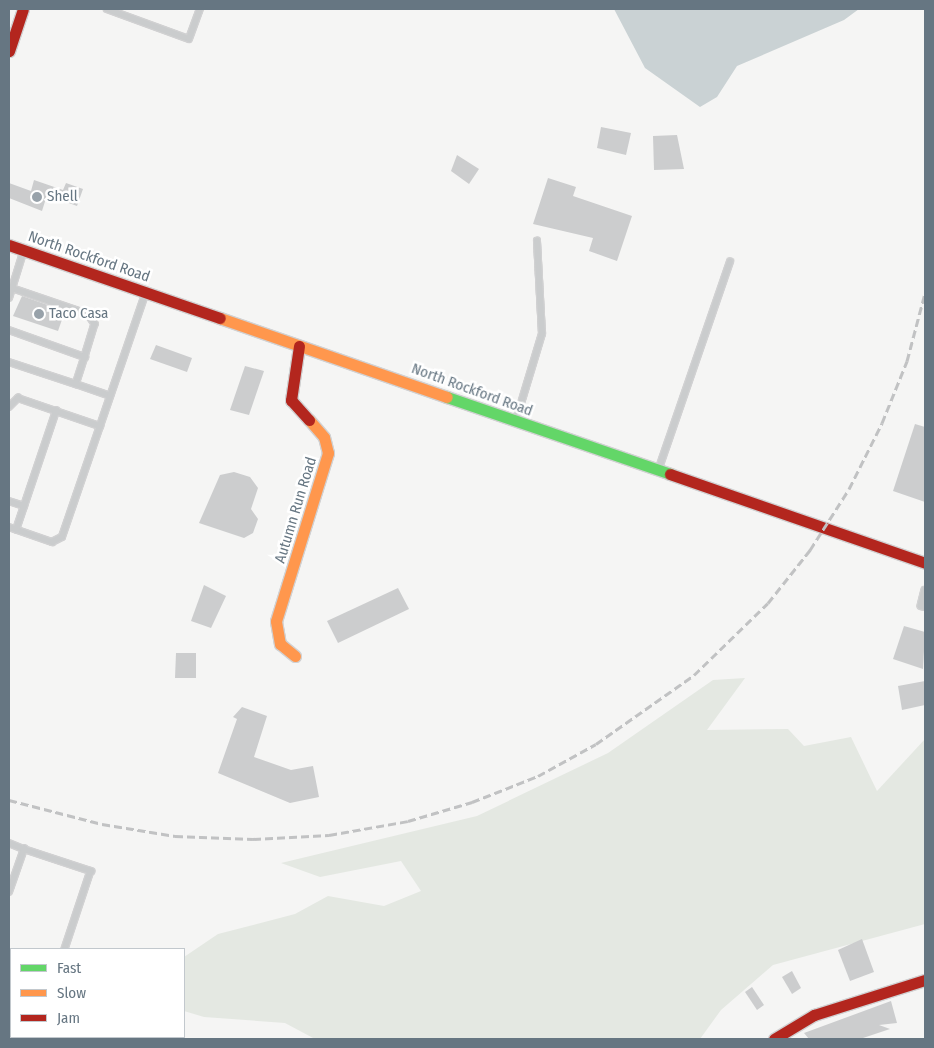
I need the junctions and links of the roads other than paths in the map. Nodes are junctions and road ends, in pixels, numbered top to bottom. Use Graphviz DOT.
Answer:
graph roads {
  1 [pos="23,9"];
  2 [pos="108,9"];
  3 [pos="200,9"];
  4 [pos="9,51"];
  5 [pos="537,241"];
  6 [pos="9,245"];
  7 [pos="24,250"];
  8 [pos="730,262"];
  9 [pos="12,288"];
  10 [pos="146,293"];
  11 [pos="9,298"];
  12 [pos="9,330"];
  13 [pos="300,346"];
  14 [pos="85,357"];
  15 [pos="9,362"];
  16 [pos="76,384"];
  17 [pos="110,396"];
  18 [pos="9,406"];
  19 [pos="56,411"];
  20 [pos="515,422"];
  21 [pos="100,426"];
  22 [pos="658,472"];
  23 [pos="9,501"];
  24 [pos="24,506"];
  25 [pos="9,527"];
  26 [pos="16,530"];
  27 [pos="925,563"];
  28 [pos="925,590"];
  29 [pos="925,607"];
  30 [pos="296,656"];
  31 [pos="9,843"];
  32 [pos="24,849"];
  33 [pos="9,892"];
  34 [pos="65,948"];
  35 [pos="925,980"];
  36 [pos="774,1039"];
  1 -- 4 [label="street"];
  2 -- 3 [label="lane"];
  5 -- 20 [label="lane"];
  6 -- 7 [label="street, North Rockford Road"];
  7 -- 9 [label="lane"];
  7 -- 10 [label="street, North Rockford Road"];
  8 -- 22 [label="lane"];
  9 -- 11 [label="lane"];
  9 -- 14 [label="lane"];
  10 -- 13 [label="street, North Rockford Road"];
  10 -- 17 [label="lane"];
  12 -- 14 [label="lane"];
  13 -- 20 [label="street, North Rockford Road"];
  13 -- 30 [label="street, Autumn Run Road"];
  14 -- 16 [label="lane"];
  15 -- 16 [label="lane"];
  16 -- 17 [label="lane"];
  17 -- 21 [label="lane"];
  18 -- 19 [label="lane"];
  19 -- 21 [label="lane"];
  19 -- 24 [label="lane"];
  20 -- 22 [label="street, North Rockford Road"];
  21 -- 26 [label="lane"];
  22 -- 27 [label="street, North Rockford Road"];
  23 -- 24 [label="lane"];
  24 -- 26 [label="lane"];
  25 -- 26 [label="lane"];
  28 -- 29 [label="lane"];
  31 -- 32 [label="lane"];
  32 -- 33 [label="lane"];
  32 -- 34 [label="lane"];
  35 -- 36 [label="street"];
}
